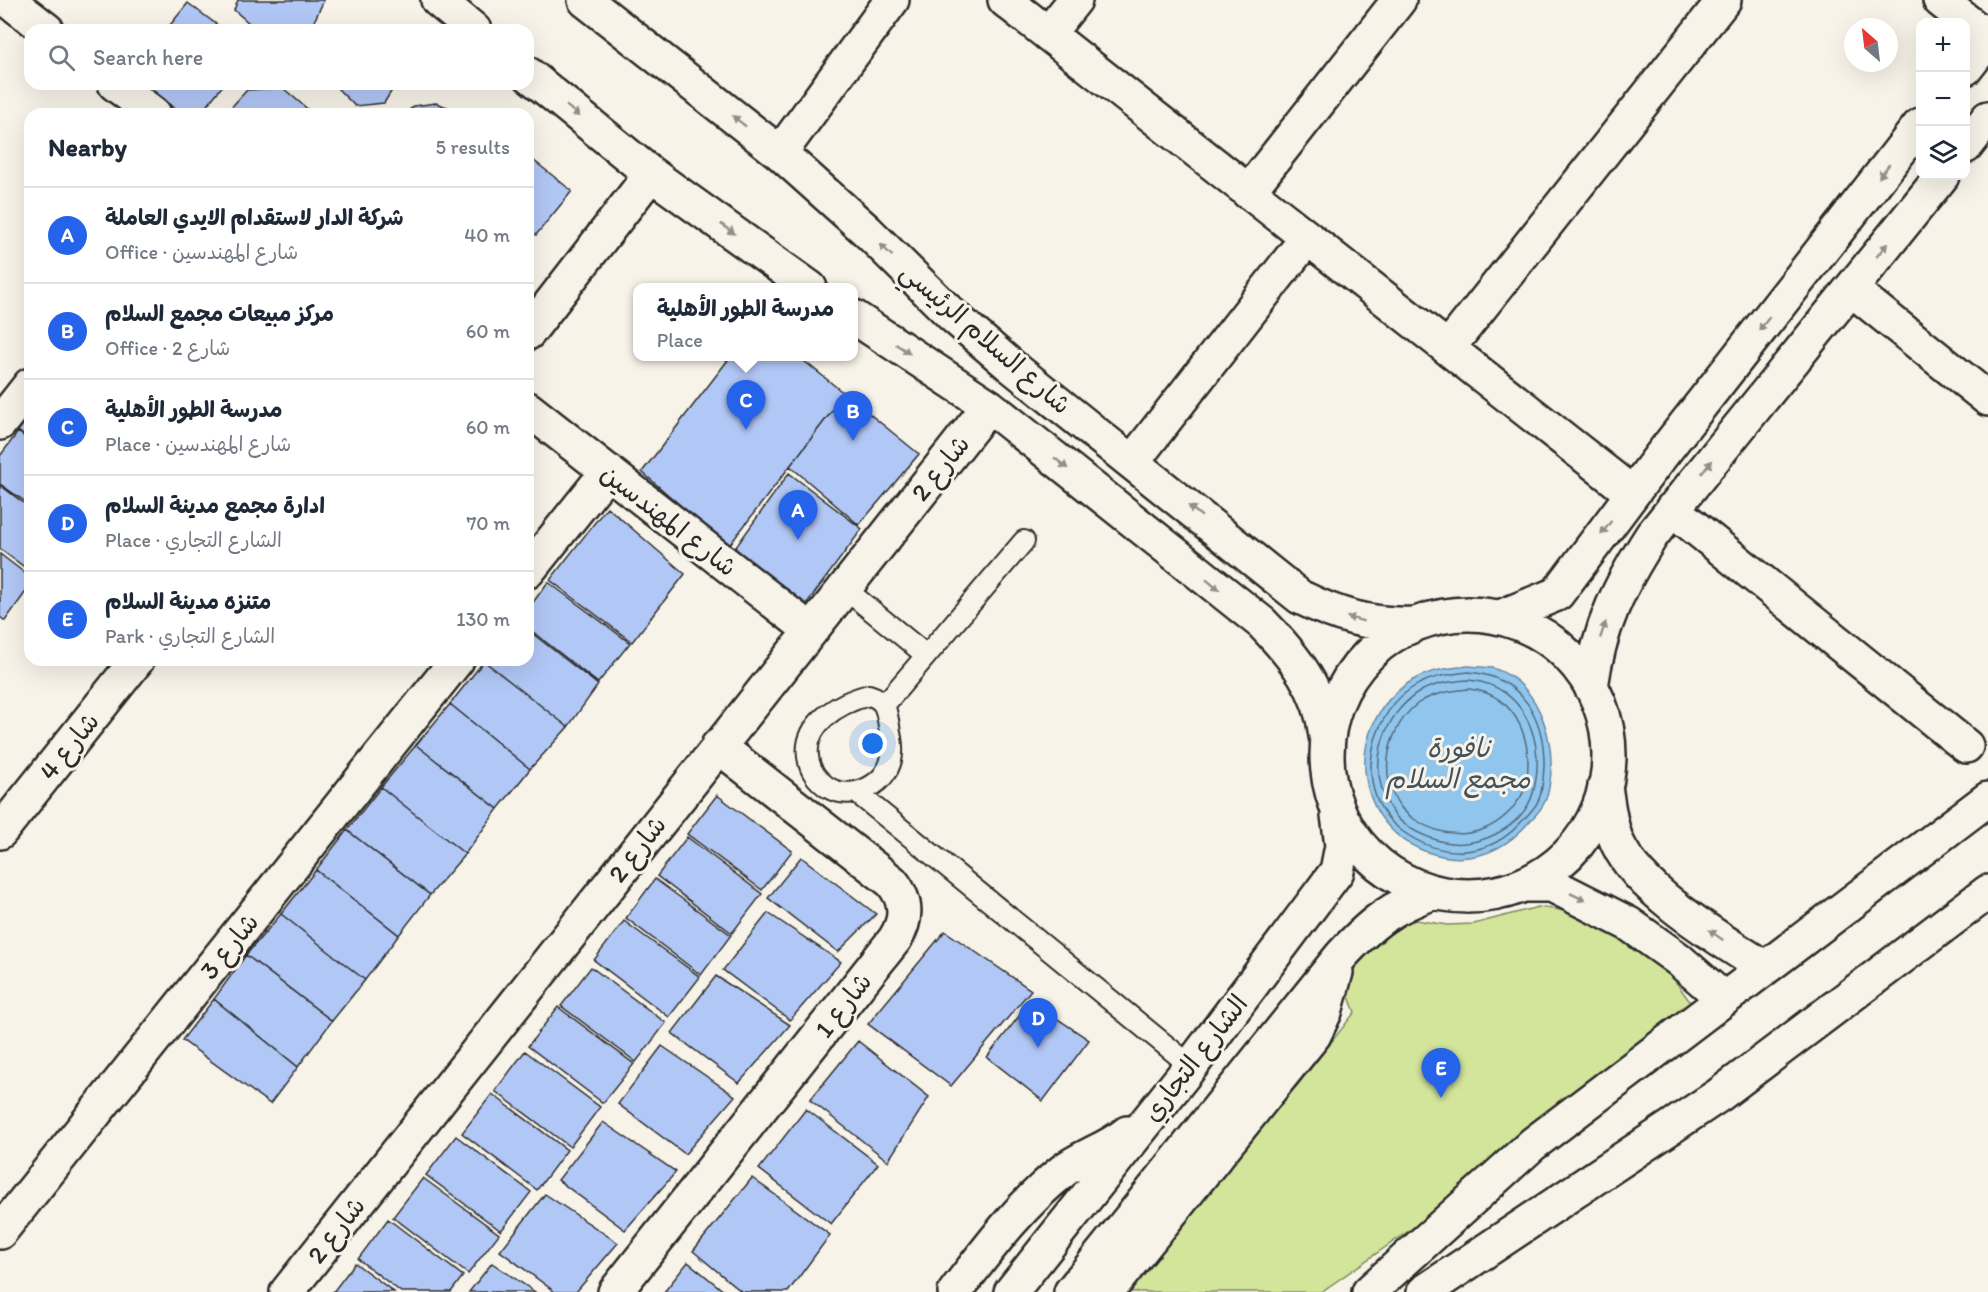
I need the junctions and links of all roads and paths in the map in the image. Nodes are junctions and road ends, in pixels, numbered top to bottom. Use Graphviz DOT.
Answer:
graph roads {
  1 [pos="7,0"];
  2 [pos="438,0"];
  3 [pos="585,0"];
  4 [pos="892,0"];
  5 [pos="1005,0"];
  6 [pos="1075,0"];
  7 [pos="1399,0"];
  8 [pos="1724,0"];
  9 [pos="1940,0"];
  10 [pos="0,8"];
  11 [pos="38,24"];
  12 [pos="467,24"];
  13 [pos="1048,34"];
  14 [pos="1988,39"];
  15 [pos="1970,62"];
  16 [pos="534,79"];
  17 [pos="123,90"];
  18 [pos="146,108"];
  19 [pos="1988,118"];
  20 [pos="1919,126"];
  21 [pos="1970,140"];
  22 [pos="780,153"];
  23 [pos="651,174"];
  24 [pos="1938,180"];
  25 [pos="1248,192"];
  26 [pos="1307,238"];
  27 [pos="803,283"];
  28 [pos="1851,289"];
  29 [pos="858,320"];
  30 [pos="534,325"];
  31 [pos="1448,348"];
  32 [pos="24,393"];
  33 [pos="1988,399"];
  34 [pos="989,406"];
  35 [pos="534,414"];
  36 [pos="0,423"];
  37 [pos="1133,462"];
  38 [pos="608,471"];
  39 [pos="1632,493"];
  40 [pos="1672,509"];
  41 [pos="1024,541"];
  42 [pos="534,564"];
  43 [pos="844,588"];
  44 [pos="1500,617"];
  45 [pos="1413,624"];
  46 [pos="810,630"];
  47 [pos="926,655"];
  48 [pos="132,666"];
  49 [pos="452,666"];
  50 [pos="1591,687"];
  51 [pos="885,704"];
  52 [pos="1326,745"];
  53 [pos="718,746"];
  54 [pos="1966,746"];
  55 [pos="1605,786"];
  56 [pos="857,793"];
  57 [pos="1988,799"];
  58 [pos="1337,810"];
  59 [pos="0,832"];
  60 [pos="1522,885"];
  61 [pos="1435,892"];
  62 [pos="1988,892"];
  63 [pos="1341,956"];
  64 [pos="1765,968"];
  65 [pos="1724,999"];
  66 [pos="1191,1066"];
  67 [pos="1150,1116"];
  68 [pos="0,1232"];
  69 [pos="287,1292"];
  70 [pos="615,1292"];
  71 [pos="955,1292"];
  72 [pos="1011,1292"];
  73 [pos="1071,1292"];
  74 [pos="1107,1292"];
  75 [pos="1370,1292"];
  76 [pos="1424,1292"];
  1 -- 10 [label="street"];
  1 -- 11 [label="street"];
  2 -- 12 [label="street"];
  22 -- 3 [label="street, شارع السلام الرئيسي, one-way"];
  4 -- 22 [label="street"];
  5 -- 13 [label="street"];
  6 -- 13 [label="street"];
  7 -- 25 [label="street"];
  8 -- 31 [label="street"];
  9 -- 14 [label="street"];
  13 -- 25 [label="street"];
  14 -- 15 [label="street"];
  16 -- 23 [label="street, one-way"];
  17 -- 18 [label="street"];
  19 -- 21 [label="street"];
  20 -- 39 [label="street, one-way"];
  37 -- 22 [label="street, شارع السلام الرئيسي, one-way"];
  23 -- 27 [label="street, one-way"];
  23 -- 30 [label="street"];
  28 -- 24 [label="street, one-way"];
  25 -- 26 [label="street"];
  26 -- 31 [label="street"];
  26 -- 37 [label="street"];
  28 -- 33 [label="street"];
  40 -- 28 [label="street, one-way"];
  29 -- 34 [label="street, شارع السلام الرئيسي, one-way"];
  31 -- 39 [label="street"];
  32 -- 36 [label="street"];
  34 -- 43 [label="street, شارع 2"];
  34 -- 52 [label="street, شارع السلام الرئيسي, one-way"];
  35 -- 38 [label="street, شارع المهندسين"];
  45 -- 37 [label="street, شارع السلام الرئيسي, one-way"];
  38 -- 42 [label="street"];
  38 -- 46 [label="street, شارع المهندسين"];
  39 -- 44 [label="street, one-way"];
  50 -- 40 [label="street, one-way"];
  40 -- 54 [label="street"];
  41 -- 47 [label="lane"];
  43 -- 46 [label="street, شارع 2"];
  43 -- 47 [label="lane"];
  44 -- 45 [label="street"];
  44 -- 50 [label="street"];
  45 -- 52 [label="street"];
  46 -- 53 [label="street, شارع 2"];
  47 -- 51 [label="lane"];
  48 -- 59 [label="street, شارع 4"];
  49 -- 68 [label="street, شارع 3"];
  50 -- 55 [label="street"];
  51 -- 56 [label="lane"];
  51 -- 56 [label="lane"];
  52 -- 58 [label="street, شارع السلام الرئيسي"];
  53 -- 69 [label="street, شارع 2"];
  53 -- 70 [label="street, شارع 1"];
  55 -- 60 [label="street"];
  64 -- 55 [label="street, one-way"];
  56 -- 66 [label="lane"];
  57 -- 64 [label="street"];
  58 -- 61 [label="street"];
  58 -- 66 [label="street, الشارع التجاري"];
  60 -- 61 [label="street"];
  60 -- 65 [label="street, one-way"];
  61 -- 63 [label="street, الشارع التجاري"];
  62 -- 76 [label="street"];
  63 -- 73 [label="street, الشارع التجاري"];
  63 -- 74 [label="street"];
  64 -- 65 [label="street"];
  65 -- 75 [label="street"];
  66 -- 67 [label="street, الشارع التجاري"];
  67 -- 71 [label="street"];
  67 -- 72 [label="street, الشارع التجاري"];
}
